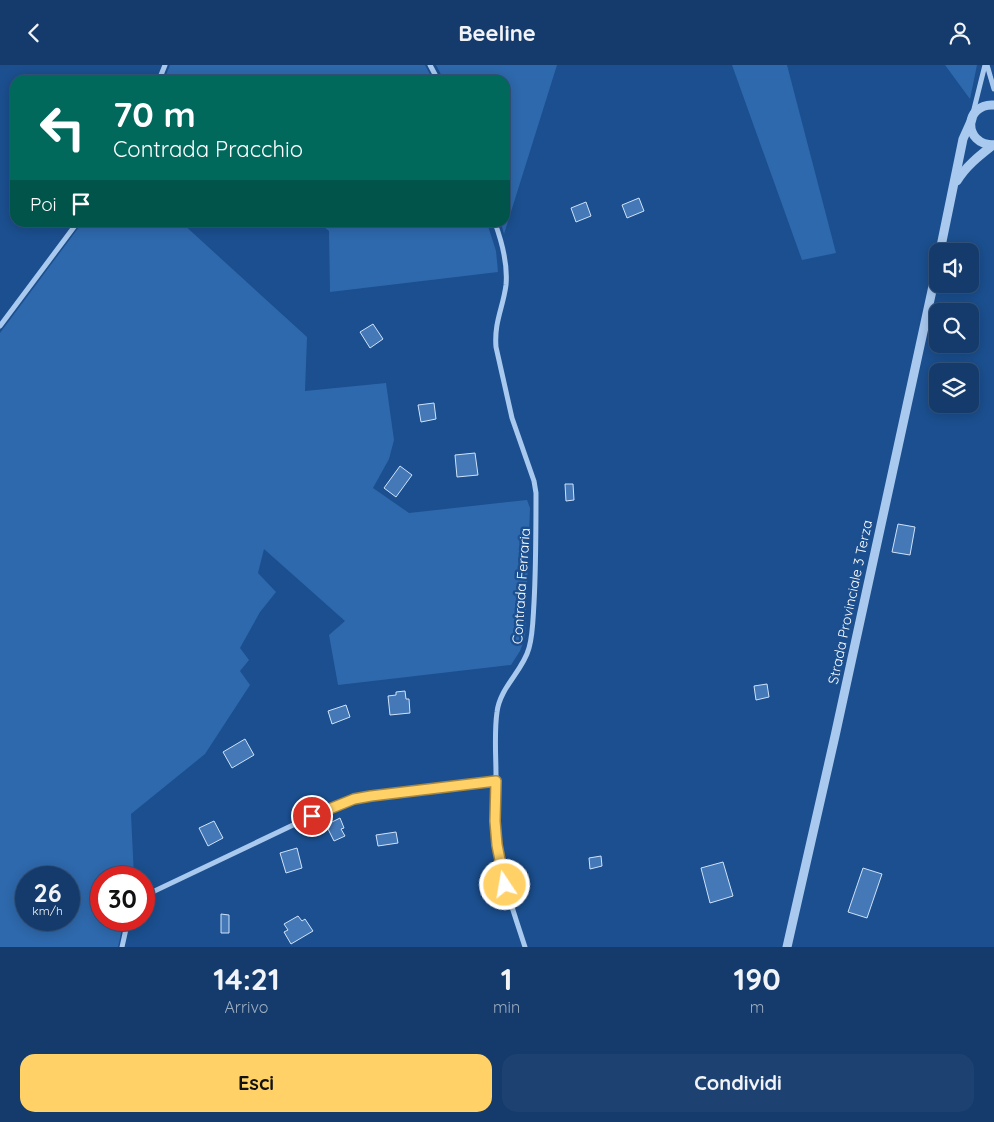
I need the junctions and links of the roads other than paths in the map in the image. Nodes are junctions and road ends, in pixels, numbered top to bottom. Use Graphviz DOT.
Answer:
graph roads {
  1 [pos="986,65"];
  2 [pos="994,89"];
  3 [pos="994,105"];
  4 [pos="972,117"];
  5 [pos="993,145"];
  6 [pos="954,188"];
  7 [pos="73,227"];
  8 [pos="496,227"];
  9 [pos="942,243"];
  10 [pos="931,293"];
  11 [pos="0,326"];
  12 [pos="496,781"];
  13 [pos="155,891"];
  14 [pos="126,931"];
  15 [pos="122,947"];
  16 [pos="525,947"];
  17 [pos="787,947"];
  1 -- 2 [label="street"];
  1 -- 4 [label="street"];
  3 -- 4 [label="street"];
  4 -- 5 [label="street"];
  4 -- 6 [label="street"];
  5 -- 6 [label="street"];
  6 -- 9 [label="street"];
  7 -- 11 [label="street"];
  8 -- 12 [label="street, Contrada Ferraria"];
  10 -- 17 [label="street, Strada Provinciale 3 Terza"];
  12 -- 13 [label="street"];
  12 -- 16 [label="street, Contrada Ferraria"];
  14 -- 15 [label="street"];
}
